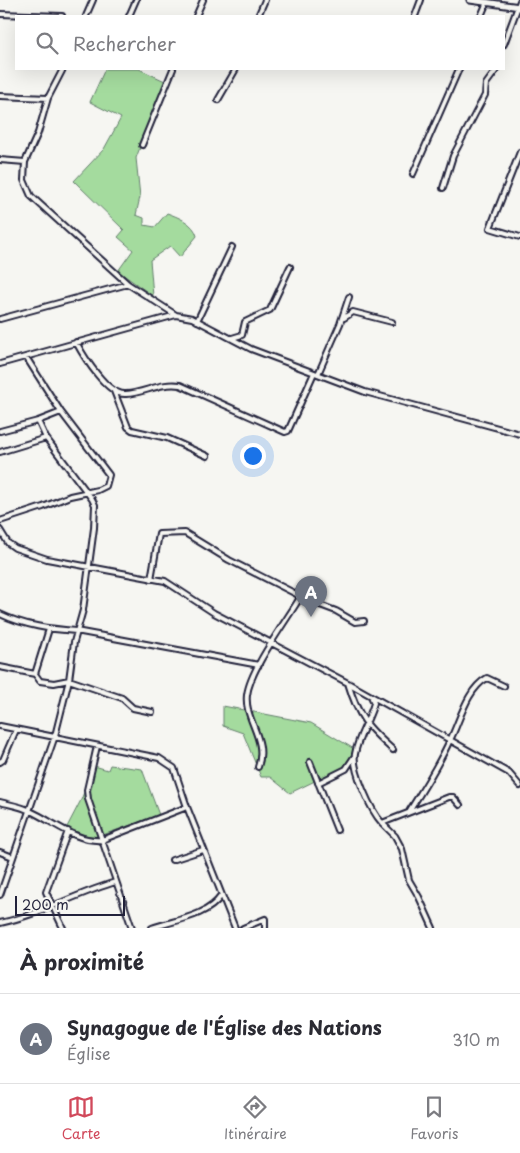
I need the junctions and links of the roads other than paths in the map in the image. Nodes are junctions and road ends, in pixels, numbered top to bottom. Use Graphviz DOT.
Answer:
graph roads {
  1 [pos="93,0"];
  2 [pos="136,0"];
  3 [pos="203,0"];
  4 [pos="265,0"];
  5 [pos="421,0"];
  6 [pos="470,0"];
  7 [pos="487,1"];
  8 [pos="519,5"];
  9 [pos="0,14"];
  10 [pos="31,15"];
  11 [pos="86,15"];
  12 [pos="129,15"];
  13 [pos="196,15"];
  14 [pos="258,15"];
  15 [pos="415,15"];
  16 [pos="481,15"];
  17 [pos="505,41"];
  18 [pos="62,70"];
  19 [pos="173,70"];
  20 [pos="235,70"];
  21 [pos="459,70"];
  22 [pos="496,70"];
  23 [pos="0,96"];
  24 [pos="48,98"];
  25 [pos="218,100"];
  26 [pos="142,145"];
  27 [pos="520,152"];
  28 [pos="0,160"];
  29 [pos="25,162"];
  30 [pos="413,174"];
  31 [pos="443,188"];
  32 [pos="520,236"];
  33 [pos="232,247"];
  34 [pos="290,267"];
  35 [pos="128,284"];
  36 [pos="349,297"];
  37 [pos="176,315"];
  38 [pos="0,320"];
  39 [pos="197,321"];
  40 [pos="392,322"];
  41 [pos="340,324"];
  42 [pos="232,338"];
  43 [pos="76,342"];
  44 [pos="26,357"];
  45 [pos="0,364"];
  46 [pos="316,374"];
  47 [pos="114,391"];
  48 [pos="61,412"];
  49 [pos="38,422"];
  50 [pos="0,431"];
  51 [pos="520,434"];
  52 [pos="46,438"];
  53 [pos="0,452"];
  54 [pos="207,456"];
  55 [pos="86,493"];
  56 [pos="0,520"];
  57 [pos="0,530"];
  58 [pos="88,566"];
  59 [pos="151,578"];
  60 [pos="301,596"];
  61 [pos="0,614"];
  62 [pos="364,621"];
  63 [pos="49,629"];
  64 [pos="76,631"];
  65 [pos="273,643"];
  66 [pos="259,665"];
  67 [pos="0,667"];
  68 [pos="35,674"];
  69 [pos="69,680"];
  70 [pos="348,682"];
  71 [pos="504,686"];
  72 [pos="371,696"];
  73 [pos="152,712"];
  74 [pos="365,723"];
  75 [pos="0,726"];
  76 [pos="16,730"];
  77 [pos="55,736"];
  78 [pos="451,740"];
  79 [pos="97,746"];
  80 [pos="393,750"];
  81 [pos="354,757"];
  82 [pos="0,762"];
  83 [pos="310,762"];
  84 [pos="258,767"];
  85 [pos="318,783"];
  86 [pos="520,786"];
  87 [pos="0,802"];
  88 [pos="460,806"];
  89 [pos="187,807"];
  90 [pos="30,810"];
  91 [pos="410,810"];
  92 [pos="382,823"];
  93 [pos="337,830"];
  94 [pos="68,831"];
  95 [pos="102,840"];
  96 [pos="203,850"];
  97 [pos="0,852"];
  98 [pos="13,856"];
  99 [pos="172,860"];
  100 [pos="116,882"];
  101 [pos="0,895"];
  102 [pos="222,896"];
  103 [pos="52,904"];
  104 [pos="0,923"];
  105 [pos="63,928"];
  106 [pos="132,928"];
  107 [pos="152,928"];
  108 [pos="234,928"];
  109 [pos="243,928"];
  110 [pos="265,928"];
  111 [pos="433,928"];
  1 -- 11 [label="street"];
  2 -- 12 [label="street"];
  3 -- 13 [label="street"];
  4 -- 14 [label="street"];
  5 -- 15 [label="street"];
  6 -- 7 [label="street"];
  7 -- 8 [label="street"];
  7 -- 16 [label="street"];
  8 -- 17 [label="street"];
  9 -- 10 [label="street"];
  18 -- 24 [label="street"];
  19 -- 26 [label="street"];
  20 -- 25 [label="street"];
  21 -- 30 [label="street"];
  22 -- 31 [label="street"];
  23 -- 24 [label="street"];
  24 -- 29 [label="street"];
  27 -- 32 [label="street"];
  28 -- 29 [label="street"];
  29 -- 35 [label="street"];
  33 -- 39 [label="street"];
  34 -- 42 [label="street"];
  35 -- 37 [label="street"];
  35 -- 38 [label="street"];
  36 -- 41 [label="street"];
  37 -- 39 [label="street"];
  37 -- 43 [label="street"];
  39 -- 42 [label="street"];
  40 -- 41 [label="street"];
  41 -- 46 [label="street"];
  42 -- 46 [label="street"];
  43 -- 44 [label="street"];
  43 -- 47 [label="street"];
  44 -- 45 [label="street"];
  44 -- 48 [label="street"];
  46 -- 47 [label="street"];
  46 -- 51 [label="street"];
  47 -- 54 [label="street"];
  48 -- 49 [label="street"];
  48 -- 55 [label="street"];
  49 -- 50 [label="street"];
  49 -- 52 [label="street"];
  52 -- 53 [label="street"];
  52 -- 55 [label="street"];
  55 -- 56 [label="street"];
  55 -- 58 [label="street"];
  57 -- 58 [label="street"];
  58 -- 59 [label="street"];
  58 -- 64 [label="street"];
  59 -- 60 [label="street"];
  59 -- 65 [label="street"];
  60 -- 62 [label="street"];
  60 -- 65 [label="street"];
  61 -- 63 [label="street"];
  63 -- 64 [label="street"];
  63 -- 68 [label="street"];
  64 -- 66 [label="street"];
  64 -- 69 [label="street"];
  65 -- 66 [label="street"];
  65 -- 70 [label="street"];
  66 -- 84 [label="street"];
  67 -- 68 [label="street"];
  68 -- 69 [label="street"];
  69 -- 73 [label="street"];
  69 -- 77 [label="street"];
  70 -- 72 [label="street"];
  70 -- 74 [label="street"];
  71 -- 78 [label="street"];
  72 -- 74 [label="street"];
  72 -- 78 [label="street"];
  74 -- 80 [label="street"];
  74 -- 81 [label="street"];
  75 -- 76 [label="street"];
  76 -- 77 [label="street"];
  76 -- 82 [label="street"];
  77 -- 79 [label="street"];
  77 -- 90 [label="street"];
  78 -- 86 [label="street"];
  78 -- 91 [label="street"];
  79 -- 89 [label="street"];
  79 -- 95 [label="street"];
  81 -- 85 [label="street"];
  81 -- 92 [label="street"];
  83 -- 85 [label="street"];
  85 -- 93 [label="street"];
  87 -- 90 [label="street"];
  88 -- 91 [label="street"];
  89 -- 95 [label="street"];
  89 -- 96 [label="street"];
  90 -- 94 [label="street"];
  90 -- 98 [label="street"];
  91 -- 92 [label="street"];
  92 -- 111 [label="street"];
  94 -- 95 [label="street"];
  94 -- 103 [label="street"];
  95 -- 100 [label="street"];
  96 -- 99 [label="street"];
  96 -- 102 [label="street"];
  97 -- 98 [label="street"];
  98 -- 101 [label="street"];
  100 -- 103 [label="street"];
  100 -- 106 [label="street"];
  102 -- 107 [label="street"];
  102 -- 108 [label="street"];
  103 -- 104 [label="street"];
  103 -- 105 [label="street"];
  109 -- 110 [label="street"];
}
